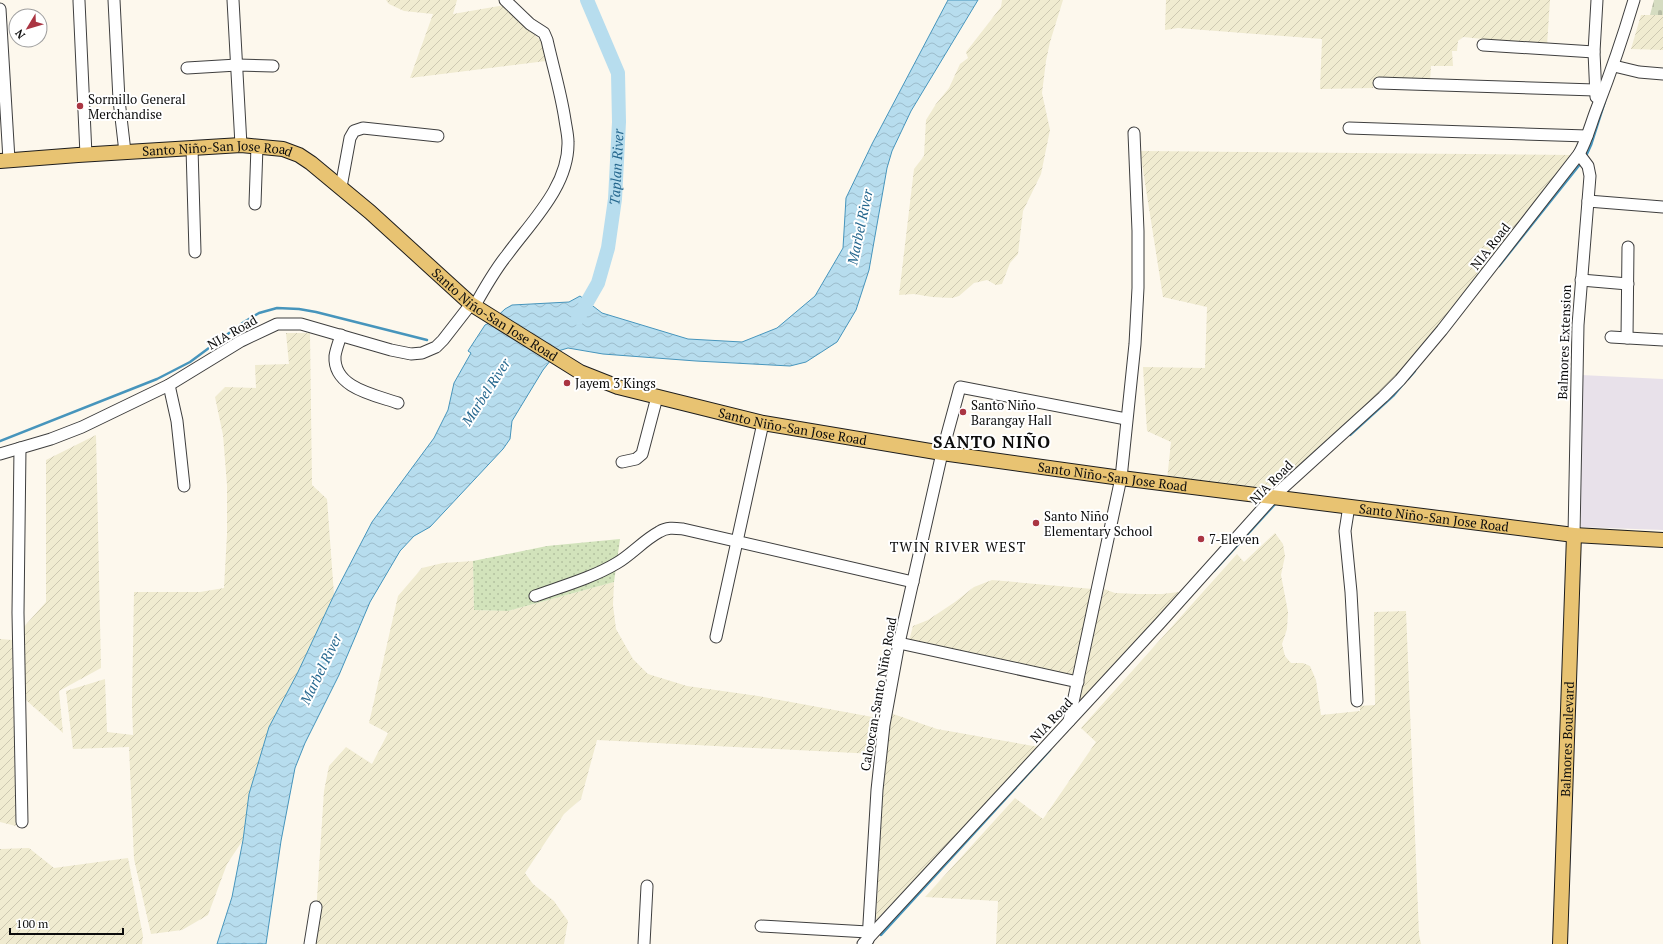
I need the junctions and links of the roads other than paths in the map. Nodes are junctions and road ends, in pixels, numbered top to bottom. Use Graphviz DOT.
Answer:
graph roads {
  1 [pos="114,0"];
  2 [pos="233,0"];
  3 [pos="506,0"];
  4 [pos="1597,0"];
  5 [pos="1634,0"];
  6 [pos="79,1"];
  7 [pos="0,9"];
  8 [pos="1483,45"];
  9 [pos="1594,52"];
  10 [pos="237,66"];
  11 [pos="273,66"];
  12 [pos="1617,67"];
  13 [pos="187,68"];
  14 [pos="1663,74"];
  15 [pos="1379,83"];
  16 [pos="1595,90"];
  17 [pos="1597,108"];
  18 [pos="1349,128"];
  19 [pos="1134,134"];
  20 [pos="438,136"];
  21 [pos="1587,136"];
  22 [pos="241,145"];
  23 [pos="257,146"];
  24 [pos="192,148"];
  25 [pos="125,152"];
  26 [pos="1579,154"];
  27 [pos="86,155"];
  28 [pos="5,160"];
  29 [pos="341,187"];
  30 [pos="1588,201"];
  31 [pos="255,204"];
  32 [pos="1663,207"];
  33 [pos="1628,247"];
  34 [pos="195,252"];
  35 [pos="1581,280"];
  36 [pos="1628,284"];
  37 [pos="473,306"];
  38 [pos="341,335"];
  39 [pos="1611,337"];
  40 [pos="1627,338"];
  41 [pos="1663,340"];
  42 [pos="169,386"];
  43 [pos="657,397"];
  44 [pos="398,402"];
  45 [pos="1126,419"];
  46 [pos="763,423"];
  47 [pos="20,448"];
  48 [pos="942,453"];
  49 [pos="0,454"];
  50 [pos="622,462"];
  51 [pos="1121,478"];
  52 [pos="184,486"];
  53 [pos="1274,496"];
  54 [pos="1349,506"];
  55 [pos="1574,535"];
  56 [pos="1663,540"];
  57 [pos="737,542"];
  58 [pos="913,582"];
  59 [pos="535,596"];
  60 [pos="716,637"];
  61 [pos="899,643"];
  62 [pos="1078,682"];
  63 [pos="1356,701"];
  64 [pos="1069,722"];
  65 [pos="22,822"];
  66 [pos="647,886"];
  67 [pos="316,907"];
  68 [pos="762,926"];
  69 [pos="866,940"];
  70 [pos="310,944"];
  71 [pos="644,944"];
  72 [pos="1560,944"];
  1 -- 25 [label="street"];
  2 -- 10 [label="street"];
  3 -- 37 [label="street, NIA Road"];
  4 -- 9 [label="street"];
  5 -- 12 [label="street, NIA Road"];
  6 -- 27 [label="street"];
  7 -- 28 [label="street"];
  8 -- 9 [label="street"];
  9 -- 16 [label="street"];
  10 -- 11 [label="street"];
  10 -- 13 [label="street"];
  10 -- 22 [label="street"];
  12 -- 14 [label="street"];
  12 -- 17 [label="street, NIA Road"];
  15 -- 16 [label="street"];
  16 -- 17 [label="street"];
  17 -- 21 [label="street, NIA Road"];
  18 -- 21 [label="street"];
  19 -- 45 [label="street"];
  20 -- 29 [label="street"];
  21 -- 26 [label="street, NIA Road"];
  22 -- 23 [label="main road, Santo Niño-San Jose Road"];
  22 -- 24 [label="main road, Santo Niño-San Jose Road"];
  23 -- 29 [label="main road, Santo Niño-San Jose Road"];
  23 -- 31 [label="street"];
  24 -- 25 [label="main road, Santo Niño-San Jose Road"];
  24 -- 34 [label="street"];
  25 -- 27 [label="main road, Santo Niño-San Jose Road"];
  26 -- 30 [label="street, Balmores Extension"];
  26 -- 53 [label="street, NIA Road"];
  27 -- 28 [label="main road, Santo Niño-San Jose Road"];
  29 -- 37 [label="main road, Santo Niño-San Jose Road"];
  30 -- 32 [label="street"];
  30 -- 35 [label="street, Balmores Extension"];
  33 -- 36 [label="street"];
  35 -- 36 [label="street"];
  35 -- 55 [label="street, Balmores Extension"];
  36 -- 40 [label="street"];
  37 -- 38 [label="street, NIA Road"];
  37 -- 43 [label="main road, Santo Niño-San Jose Road"];
  38 -- 42 [label="street, NIA Road"];
  38 -- 44 [label="street"];
  39 -- 40 [label="street"];
  40 -- 41 [label="street"];
  42 -- 47 [label="street, NIA Road"];
  42 -- 52 [label="street"];
  43 -- 46 [label="main road, Santo Niño-San Jose Road"];
  43 -- 50 [label="street"];
  45 -- 48 [label="street, Caloocan-Santo Niño Road"];
  45 -- 51 [label="street"];
  46 -- 48 [label="main road, Santo Niño-San Jose Road"];
  46 -- 57 [label="street"];
  47 -- 49 [label="street, NIA Road"];
  47 -- 65 [label="street"];
  48 -- 51 [label="main road, Santo Niño-San Jose Road"];
  48 -- 58 [label="street, Caloocan-Santo Niño Road"];
  51 -- 53 [label="main road, Santo Niño-San Jose Road"];
  51 -- 62 [label="street"];
  53 -- 54 [label="main road, Santo Niño-San Jose Road"];
  53 -- 64 [label="street, NIA Road"];
  54 -- 55 [label="main road, Santo Niño-San Jose Road"];
  54 -- 63 [label="street"];
  55 -- 56 [label="main road, Santo Niño-San Jose Road"];
  55 -- 72 [label="main road, Balmores Boulevard"];
  57 -- 58 [label="street"];
  57 -- 59 [label="street"];
  57 -- 60 [label="street"];
  58 -- 61 [label="street, Caloocan-Santo Niño Road"];
  61 -- 62 [label="street"];
  61 -- 69 [label="street, Caloocan-Santo Niño Road"];
  62 -- 64 [label="street"];
  64 -- 69 [label="street, NIA Road"];
  66 -- 71 [label="street"];
  67 -- 70 [label="street"];
  68 -- 69 [label="street"];
}
